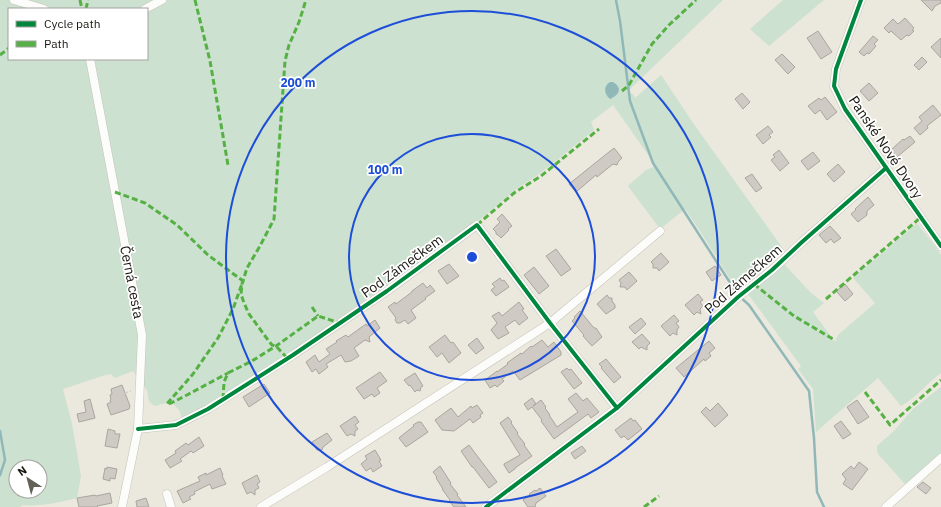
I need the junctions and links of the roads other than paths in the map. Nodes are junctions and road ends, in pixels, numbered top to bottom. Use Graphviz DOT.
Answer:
graph roads {
  1 [pos="14,0"];
  2 [pos="162,0"];
  3 [pos="861,0"];
  4 [pos="41,8"];
  5 [pos="147,8"];
  6 [pos="90,60"];
  7 [pos="886,168"];
  8 [pos="660,231"];
  9 [pos="941,246"];
  10 [pos="550,323"];
  11 [pos="617,408"];
  12 [pos="138,429"];
  13 [pos="941,458"];
  14 [pos="167,494"];
  15 [pos="122,507"];
  16 [pos="171,507"];
  17 [pos="261,507"];
  18 [pos="486,507"];
  19 [pos="886,507"];
  1 -- 4 [label="street"];
  2 -- 5 [label="street"];
  3 -- 7 [label="street, Panské Nové Dvory"];
  6 -- 12 [label="street, Černá cesta"];
  7 -- 9 [label="street, Panské Nové Dvory"];
  7 -- 11 [label="street, Pod Zámečkem"];
  8 -- 10 [label="street"];
  10 -- 11 [label="street, Pod Zámečkem"];
  10 -- 12 [label="street, Pod Zámečkem"];
  10 -- 17 [label="street"];
  11 -- 18 [label="street, Pod Zámečkem"];
  12 -- 15 [label="street, Černá cesta"];
  13 -- 19 [label="street"];
  14 -- 16 [label="street"];
}
